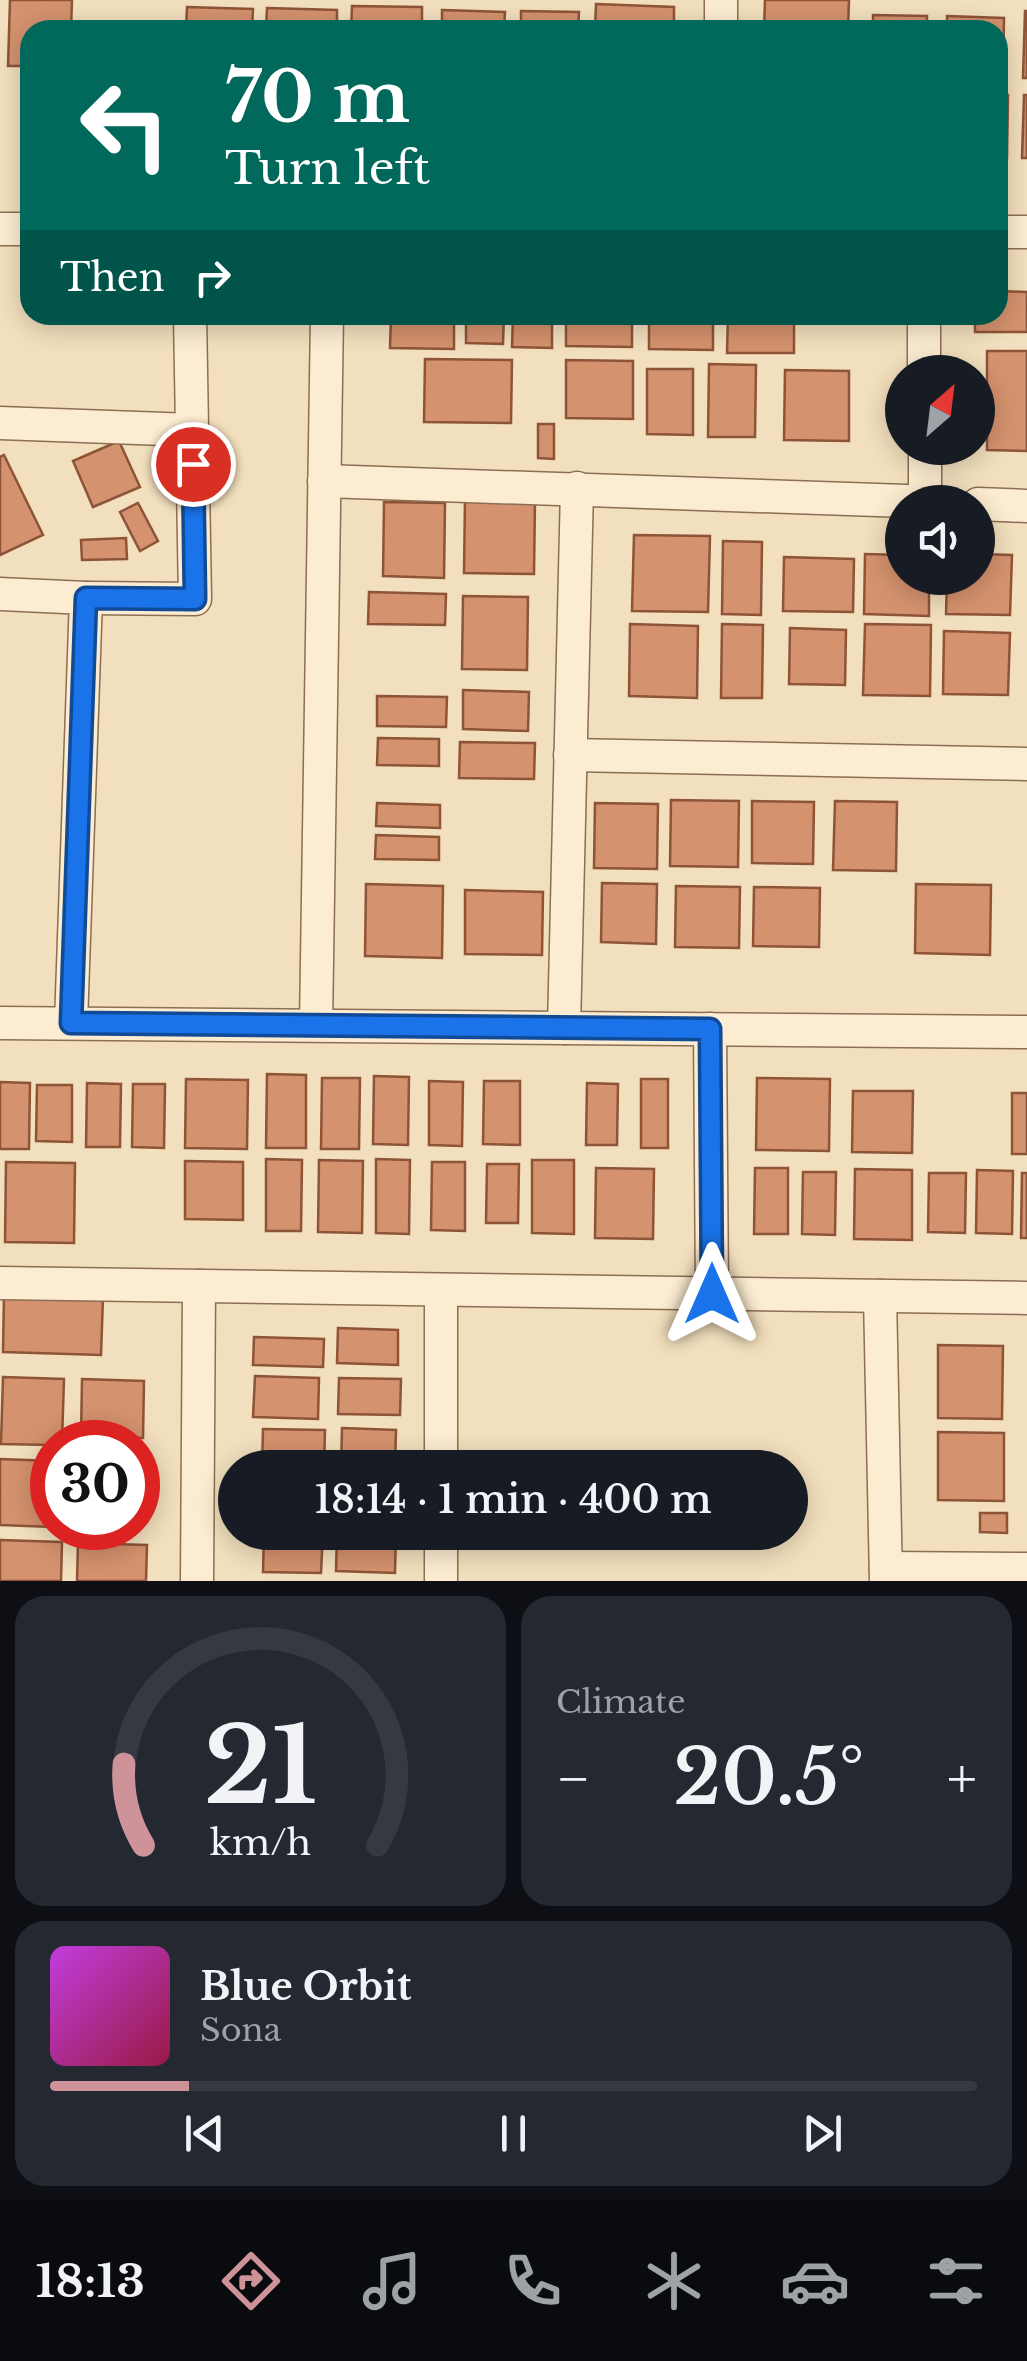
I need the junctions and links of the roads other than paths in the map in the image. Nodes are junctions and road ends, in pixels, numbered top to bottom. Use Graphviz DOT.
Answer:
graph roads {
  1 [pos="190,325"];
  2 [pos="327,325"];
  3 [pos="924,325"];
  4 [pos="924,355"];
  5 [pos="0,423"];
  6 [pos="192,430"];
  7 [pos="324,481"];
  8 [pos="577,488"];
  9 [pos="885,500"];
  10 [pos="995,505"];
  11 [pos="1027,506"];
  12 [pos="0,594"];
  13 [pos="86,598"];
  14 [pos="570,754"];
  15 [pos="1027,764"];
  16 [pos="0,1023"];
  17 [pos="71,1023"];
  18 [pos="316,1026"];
  19 [pos="564,1028"];
  20 [pos="710,1029"];
  21 [pos="1027,1032"];
  22 [pos="0,1283"];
  23 [pos="199,1286"];
  24 [pos="441,1290"];
  25 [pos="712,1294"];
  26 [pos="880,1296"];
  27 [pos="1027,1298"];
  28 [pos="441,1450"];
  29 [pos="441,1550"];
  30 [pos="1027,1569"];
  31 [pos="886,1575"];
  32 [pos="197,1581"];
  33 [pos="441,1581"];
  1 -- 6 [label="street"];
  2 -- 7 [label="street"];
  3 -- 4 [label="street"];
  5 -- 6 [label="street"];
  6 -- 13 [label="street"];
  7 -- 8 [label="street"];
  7 -- 18 [label="street"];
  8 -- 9 [label="street"];
  8 -- 14 [label="street"];
  10 -- 11 [label="street"];
  12 -- 13 [label="street"];
  13 -- 17 [label="street"];
  14 -- 15 [label="street"];
  14 -- 19 [label="street"];
  16 -- 17 [label="street"];
  17 -- 18 [label="street"];
  18 -- 19 [label="street"];
  19 -- 20 [label="street"];
  20 -- 21 [label="street"];
  20 -- 25 [label="street"];
  22 -- 23 [label="street"];
  23 -- 24 [label="street"];
  23 -- 32 [label="street"];
  24 -- 25 [label="street"];
  24 -- 28 [label="street"];
  25 -- 26 [label="street"];
  26 -- 27 [label="street"];
  26 -- 31 [label="street"];
  29 -- 33 [label="street"];
  30 -- 31 [label="street"];
}
